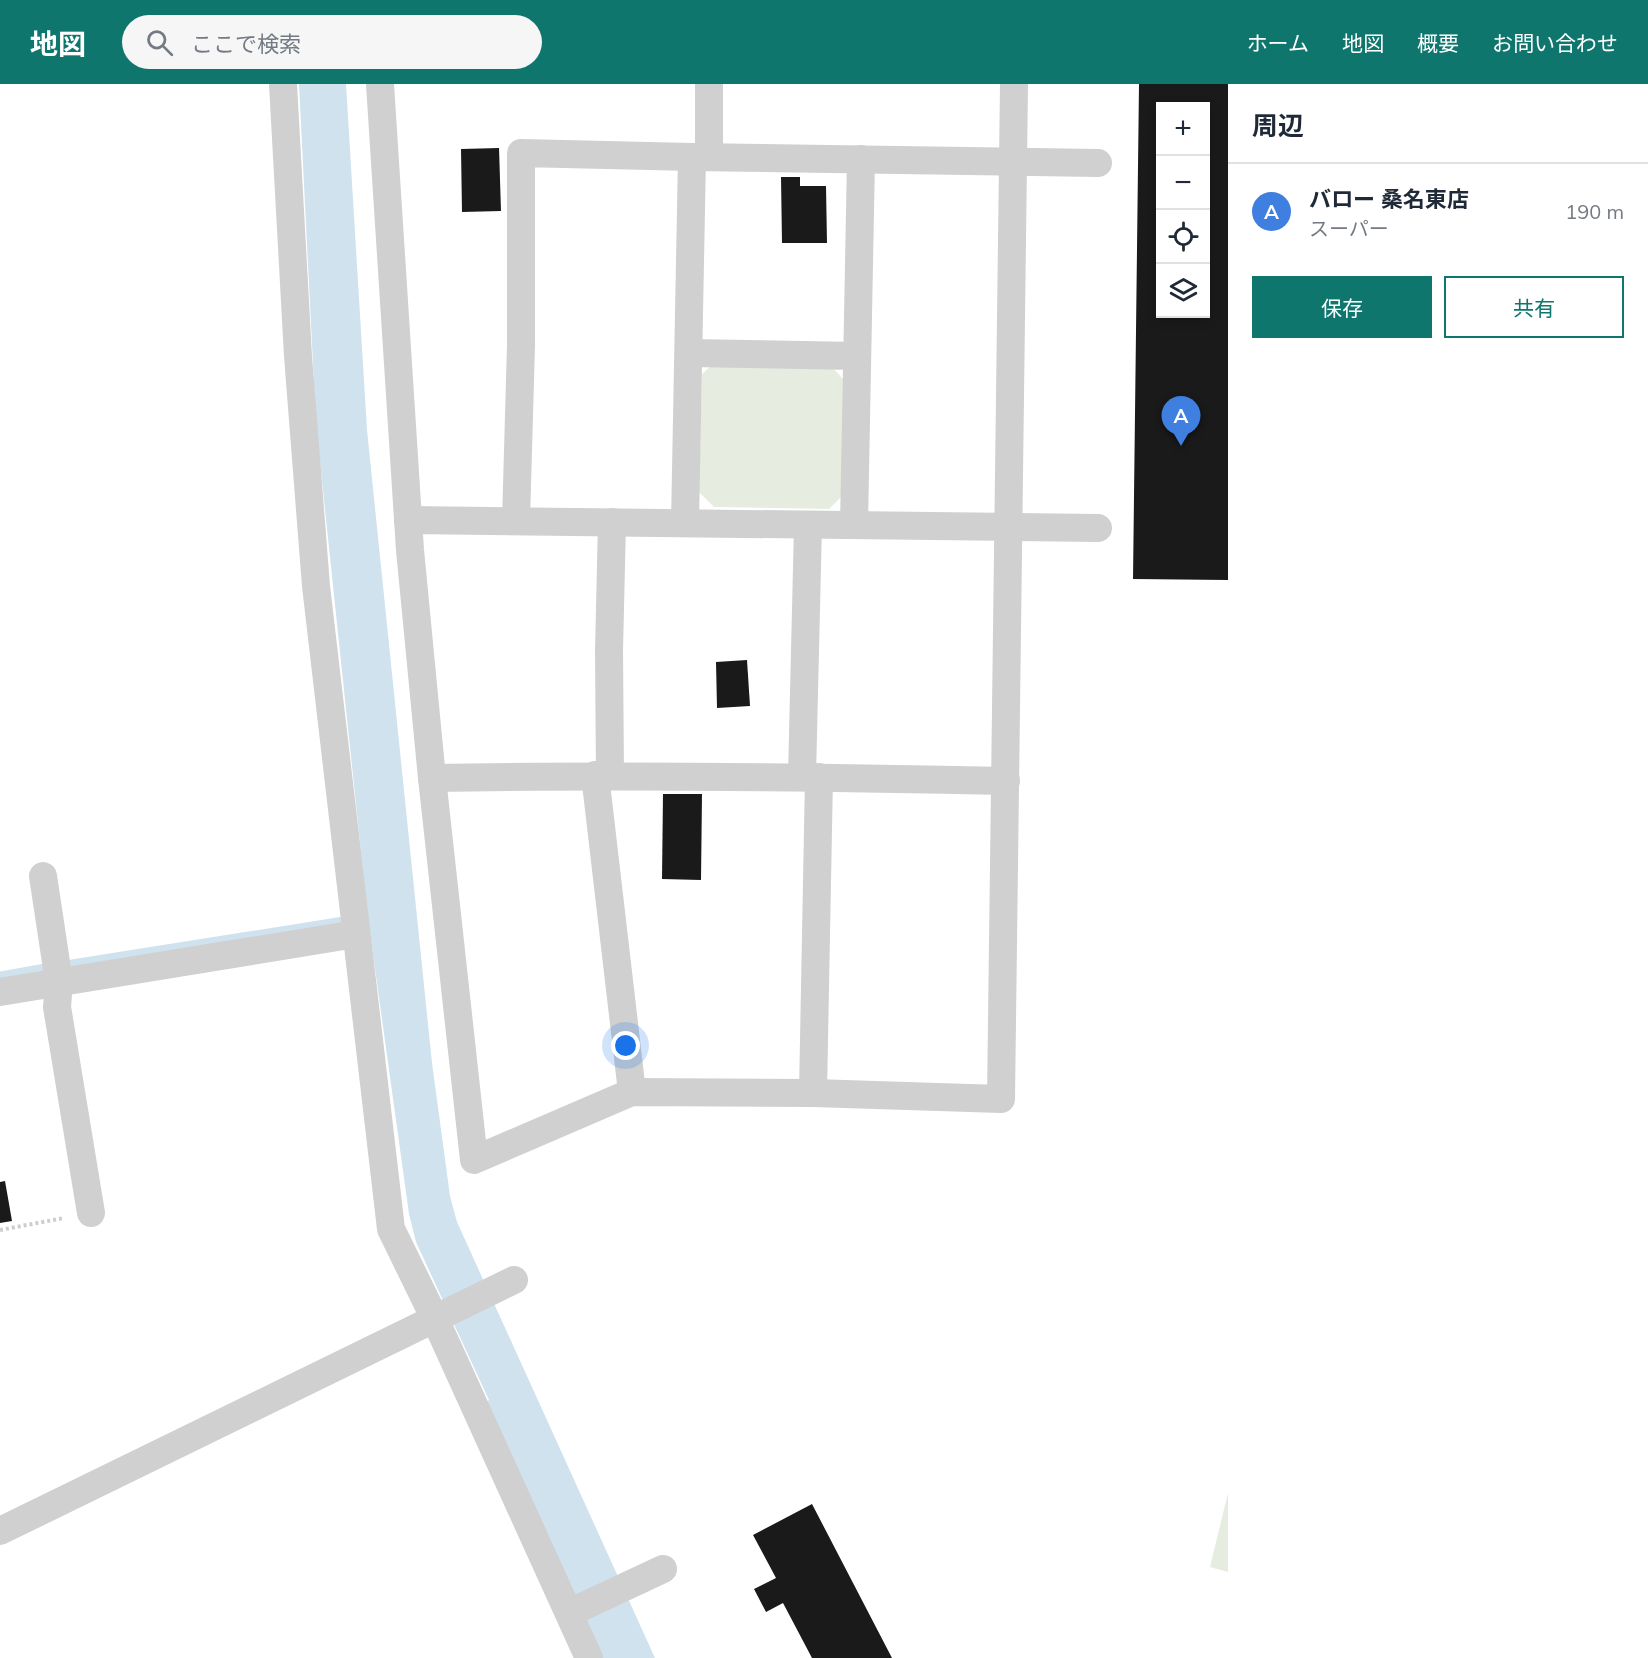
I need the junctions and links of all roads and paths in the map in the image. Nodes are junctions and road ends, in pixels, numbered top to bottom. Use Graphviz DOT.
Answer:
graph roads {
  1 [pos="283,84"];
  2 [pos="380,84"];
  3 [pos="709,84"];
  4 [pos="1014,84"];
  5 [pos="701,157"];
  6 [pos="861,159"];
  7 [pos="1014,163"];
  8 [pos="1098,163"];
  9 [pos="689,353"];
  10 [pos="857,356"];
  11 [pos="408,520"];
  12 [pos="516,521"];
  13 [pos="612,522"];
  14 [pos="685,523"];
  15 [pos="808,525"];
  16 [pos="854,525"];
  17 [pos="1009,527"];
  18 [pos="1098,528"];
  19 [pos="602,775"];
  20 [pos="811,777"];
  21 [pos="432,778"];
  22 [pos="1006,781"];
  23 [pos="43,876"];
  24 [pos="356,934"];
  25 [pos="59,982"];
  26 [pos="0,992"];
  27 [pos="632,1092"];
  28 [pos="813,1093"];
  29 [pos="91,1214"];
  30 [pos="0,1230"];
  31 [pos="514,1280"];
  32 [pos="435,1319"];
  33 [pos="0,1531"];
  34 [pos="663,1569"];
  35 [pos="568,1613"];
  36 [pos="588,1658"];
  1 -- 24 [label="street"];
  2 -- 11 [label="street"];
  3 -- 5 [label="street"];
  4 -- 7 [label="street"];
  5 -- 6 [label="street"];
  5 -- 9 [label="street"];
  5 -- 12 [label="street"];
  6 -- 7 [label="street"];
  6 -- 10 [label="street"];
  7 -- 8 [label="street"];
  7 -- 17 [label="street"];
  9 -- 10 [label="street"];
  9 -- 14 [label="street"];
  10 -- 16 [label="street"];
  11 -- 12 [label="street"];
  11 -- 21 [label="street"];
  12 -- 13 [label="street"];
  13 -- 14 [label="street"];
  13 -- 19 [label="street"];
  14 -- 15 [label="street"];
  15 -- 16 [label="street"];
  15 -- 20 [label="street"];
  16 -- 17 [label="street"];
  17 -- 18 [label="street"];
  17 -- 22 [label="street"];
  19 -- 20 [label="street"];
  19 -- 21 [label="street"];
  19 -- 27 [label="street"];
  20 -- 22 [label="street"];
  20 -- 28 [label="street"];
  21 -- 27 [label="street"];
  22 -- 28 [label="street"];
  23 -- 25 [label="street"];
  24 -- 25 [label="street"];
  24 -- 32 [label="street"];
  25 -- 26 [label="street"];
  25 -- 29 [label="street"];
  27 -- 28 [label="street"];
  29 -- 30 [label="path"];
  31 -- 32 [label="street"];
  32 -- 33 [label="street"];
  32 -- 35 [label="street"];
  34 -- 35 [label="street"];
  35 -- 36 [label="street"];
}
